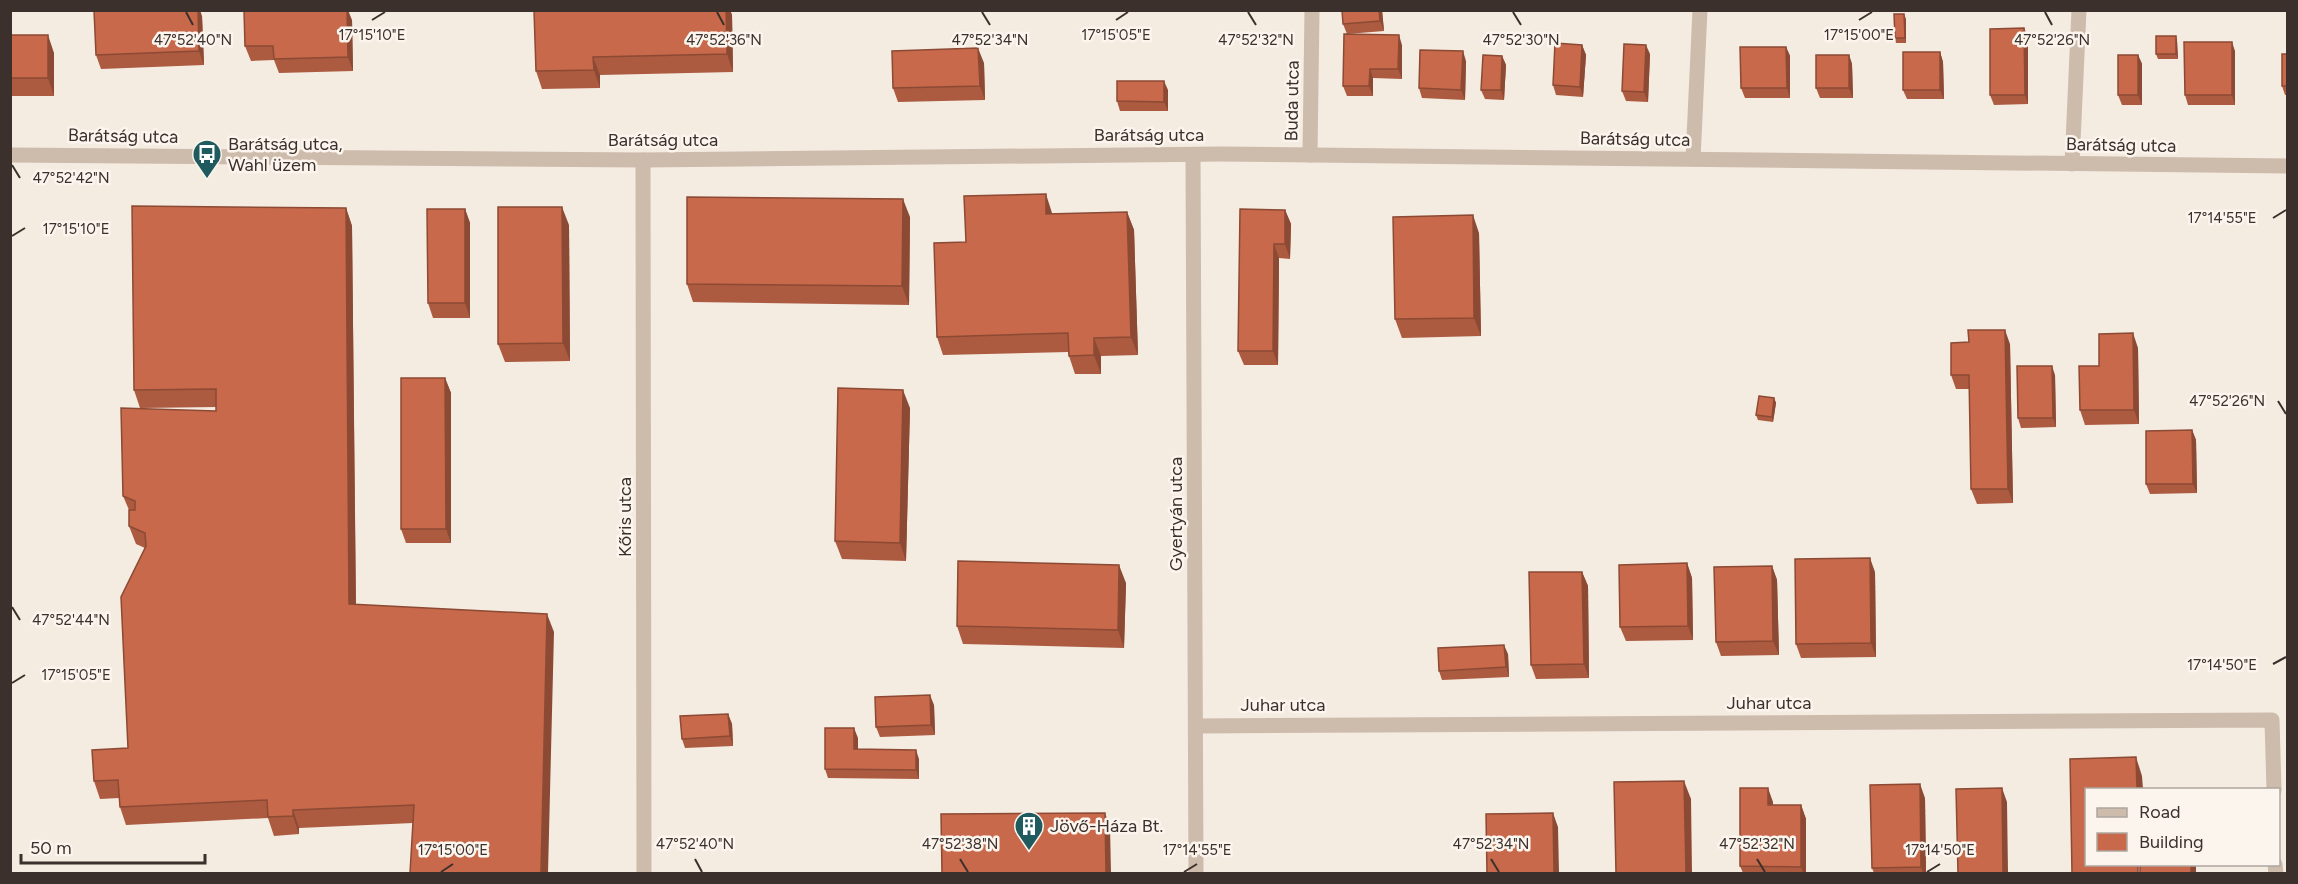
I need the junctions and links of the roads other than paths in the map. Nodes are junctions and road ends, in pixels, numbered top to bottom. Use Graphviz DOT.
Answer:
graph roads {
  1 [pos="1312,10"];
  2 [pos="1700,10"];
  3 [pos="2079,10"];
  4 [pos="10,154"];
  5 [pos="1194,155"];
  6 [pos="1310,155"];
  7 [pos="1693,159"];
  8 [pos="643,160"];
  9 [pos="2072,164"];
  10 [pos="2288,166"];
  11 [pos="1197,726"];
  12 [pos="2274,788"];
  13 [pos="644,873"];
  14 [pos="1196,873"];
  1 -- 6 [label="street, Buda utca"];
  2 -- 7 [label="street"];
  3 -- 9 [label="street"];
  4 -- 8 [label="street, Barátság utca"];
  5 -- 6 [label="street, Barátság utca"];
  5 -- 8 [label="street, Barátság utca"];
  5 -- 11 [label="street, Gyertyán utca"];
  6 -- 7 [label="street, Barátság utca"];
  7 -- 9 [label="street, Barátság utca"];
  8 -- 13 [label="street, Kőris utca"];
  9 -- 10 [label="street, Barátság utca"];
  11 -- 12 [label="street, Juhar utca"];
  11 -- 14 [label="street, Gyertyán utca"];
}
